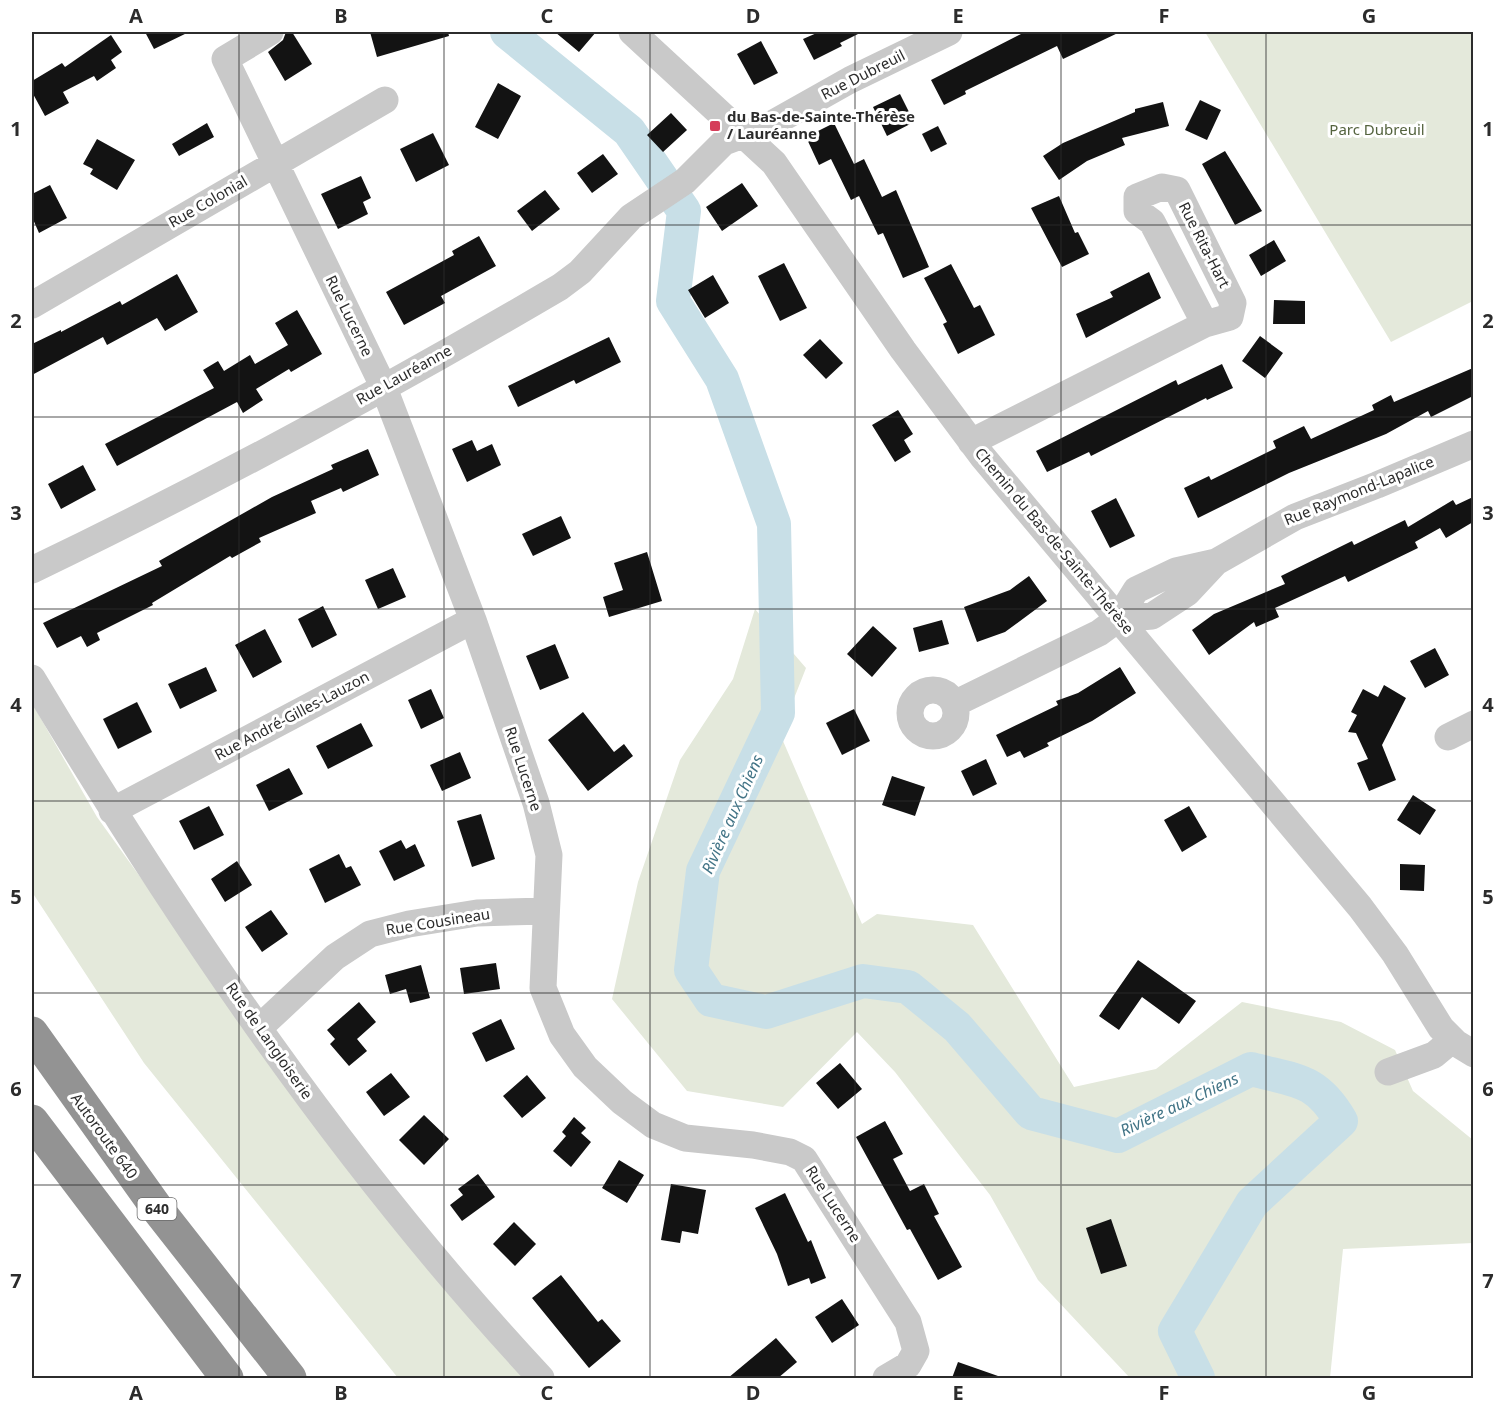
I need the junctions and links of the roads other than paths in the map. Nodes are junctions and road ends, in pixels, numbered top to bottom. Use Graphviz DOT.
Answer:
graph roads {
  1 [pos="270,32"];
  2 [pos="632,32"];
  3 [pos="949,32"];
  4 [pos="385,100"];
  5 [pos="744,135"];
  6 [pos="276,162"];
  7 [pos="32,305"];
  8 [pos="1204,324"];
  9 [pos="384,388"];
  10 [pos="971,442"];
  11 [pos="1473,444"];
  12 [pos="32,570"];
  13 [pos="1118,619"];
  14 [pos="473,620"];
  15 [pos="32,678"];
  16 [pos="954,705"];
  17 [pos="1473,724"];
  18 [pos="1448,736"];
  19 [pos="111,811"];
  20 [pos="546,911"];
  21 [pos="259,1028"];
  22 [pos="32,1033"];
  23 [pos="1463,1047"];
  24 [pos="1388,1072"];
  25 [pos="32,1121"];
  26 [pos="227,1378"];
  27 [pos="290,1378"];
  28 [pos="542,1378"];
  29 [pos="885,1378"];
  1 -- 6 [label="street, Rue Lucerne"];
  2 -- 5 [label="street, Chemin du Bas-de-Sainte-Thérèse"];
  3 -- 5 [label="street, Rue Dubreuil"];
  4 -- 6 [label="street, Rue Colonial"];
  5 -- 9 [label="street, Rue Lauréanne"];
  5 -- 10 [label="street, Chemin du Bas-de-Sainte-Thérèse"];
  6 -- 7 [label="street, Rue Colonial"];
  6 -- 9 [label="street, Rue Lucerne"];
  8 -- 8 [label="street, Rue Rita-Hart"];
  8 -- 10 [label="street, Rue Rita-Hart"];
  9 -- 12 [label="street, Rue Lauréanne"];
  9 -- 14 [label="street, Rue Lucerne"];
  10 -- 13 [label="street, Chemin du Bas-de-Sainte-Thérèse"];
  11 -- 13 [label="street, Rue Raymond-Lapalice"];
  13 -- 16 [label="street, Rue Raymond-Lapalice"];
  13 -- 23 [label="street, Chemin du Bas-de-Sainte-Thérèse"];
  14 -- 19 [label="street, Rue André-Gilles-Lauzon"];
  14 -- 20 [label="street, Rue Lucerne"];
  15 -- 19 [label="street, Rue de Langloiserie"];
  17 -- 18 [label="street"];
  19 -- 21 [label="street, Rue de Langloiserie"];
  20 -- 21 [label="street, Rue Cousineau"];
  20 -- 29 [label="street, Rue Lucerne"];
  21 -- 28 [label="street, Rue de Langloiserie"];
  22 -- 27 [label="highway, Autoroute 640 / 640"];
  23 -- 24 [label="street"];
  25 -- 26 [label="highway"];
}
